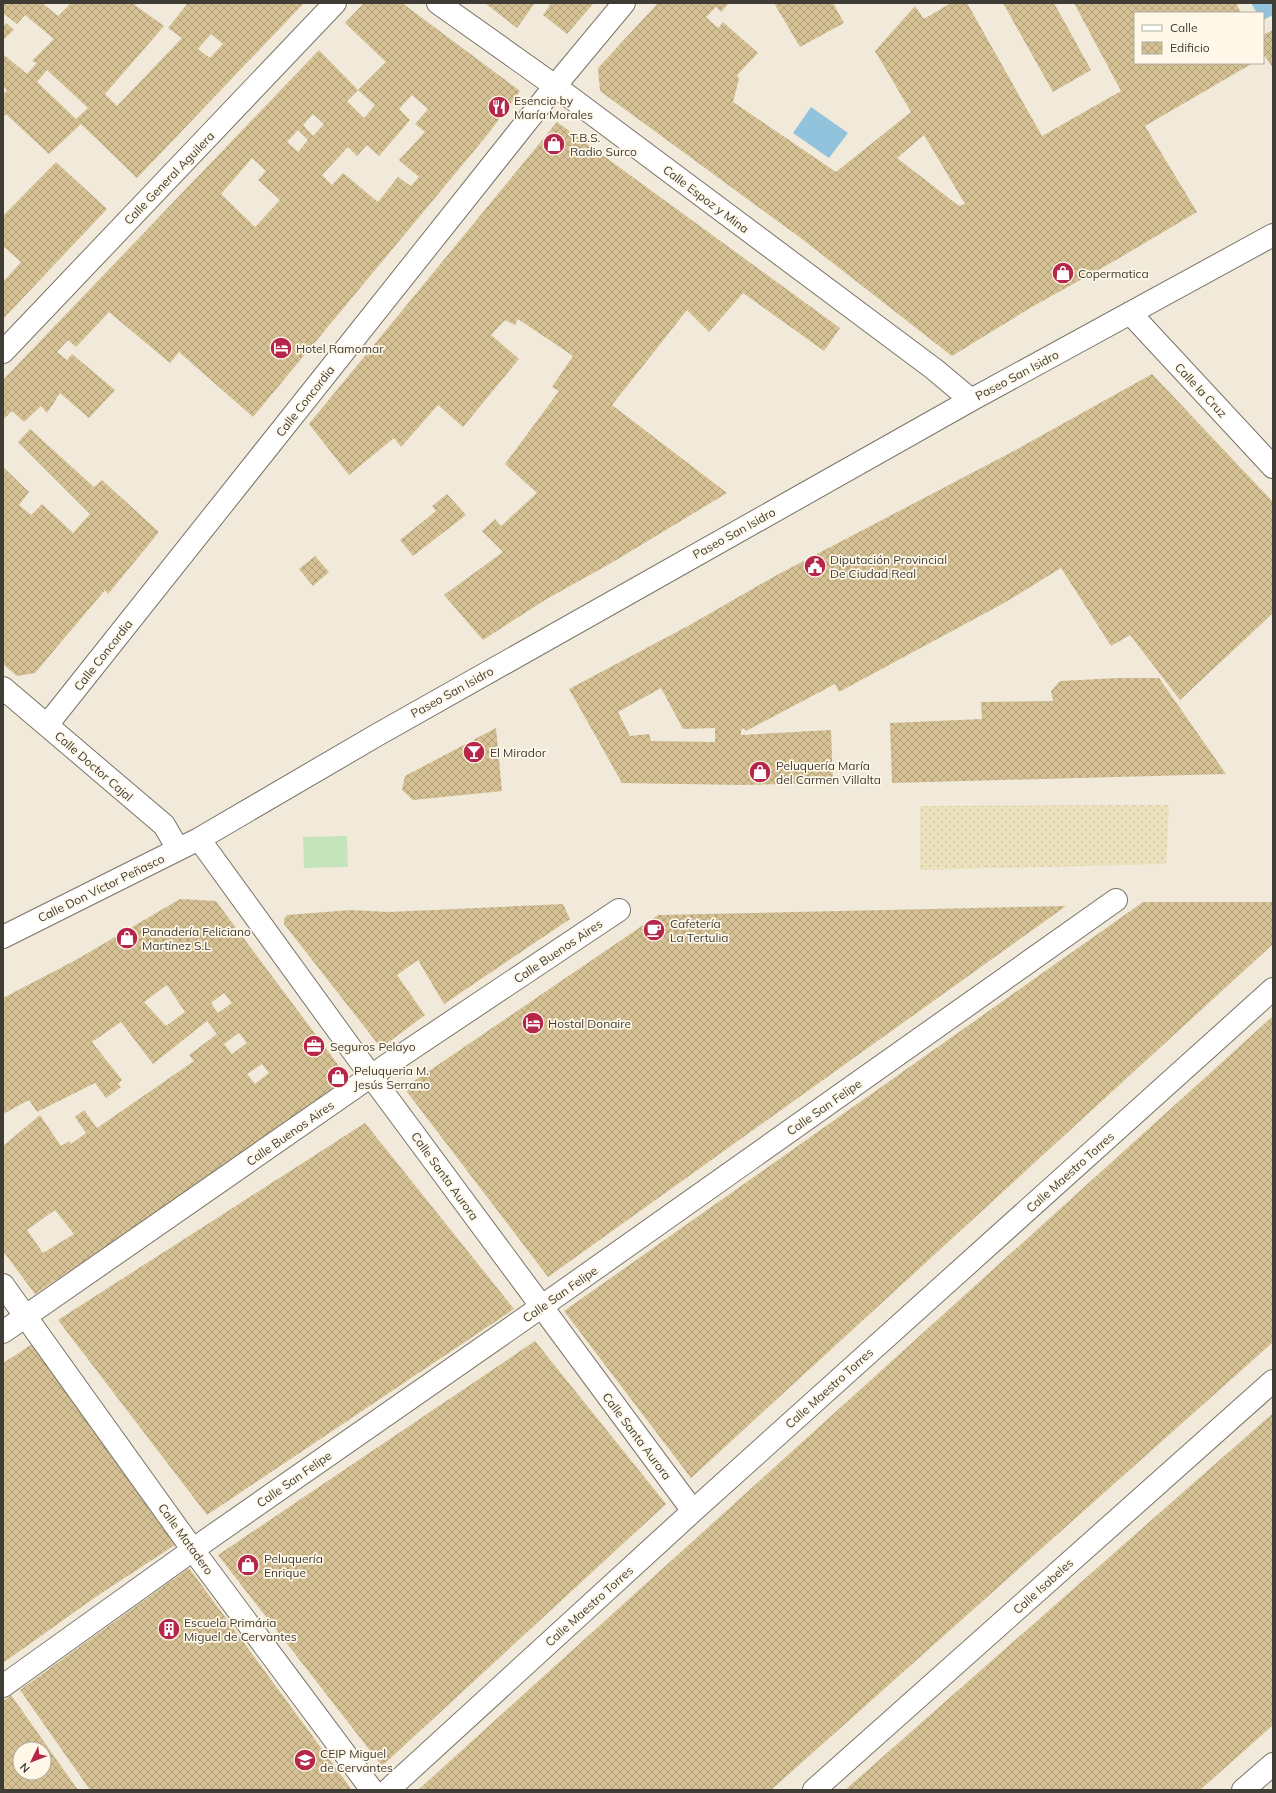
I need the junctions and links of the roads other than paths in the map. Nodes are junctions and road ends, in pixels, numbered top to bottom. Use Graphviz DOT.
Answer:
graph roads {
  1 [pos="335,3"];
  2 [pos="438,3"];
  3 [pos="624,3"];
  4 [pos="555,86"];
  5 [pos="1273,235"];
  6 [pos="1130,314"];
  7 [pos="3,352"];
  8 [pos="972,400"];
  9 [pos="1273,467"];
  10 [pos="3,688"];
  11 [pos="47,725"];
  12 [pos="199,839"];
  13 [pos="178,849"];
  14 [pos="1116,900"];
  15 [pos="619,910"];
  16 [pos="3,937"];
  17 [pos="1273,989"];
  18 [pos="371,1076"];
  19 [pos="3,1285"];
  20 [pos="541,1307"];
  21 [pos="25,1316"];
  22 [pos="3,1332"];
  23 [pos="1273,1381"];
  24 [pos="693,1511"];
  25 [pos="193,1550"];
  26 [pos="3,1686"];
  27 [pos="1273,1764"];
  28 [pos="372,1790"];
  29 [pos="388,1790"];
  30 [pos="814,1790"];
  31 [pos="1243,1790"];
  1 -- 7 [label="street, Calle General Aguilera"];
  2 -- 4 [label="street, Calle Espoz y Mina"];
  3 -- 4 [label="street, Calle Concordia"];
  4 -- 8 [label="street, Calle Espoz y Mina"];
  4 -- 11 [label="street, Calle Concordia"];
  5 -- 6 [label="street, Paseo San Isidro"];
  6 -- 8 [label="street, Paseo San Isidro"];
  6 -- 9 [label="street, Calle la Cruz"];
  8 -- 12 [label="street, Paseo San Isidro"];
  10 -- 11 [label="street, Calle Doctor Cajal"];
  11 -- 13 [label="street, Calle Doctor Cajal"];
  12 -- 13 [label="street, Calle Don Víctor Peñasco"];
  12 -- 18 [label="street, Calle Santa Aurora"];
  13 -- 16 [label="street, Calle Don Víctor Peñasco"];
  14 -- 20 [label="street, Calle San Felipe"];
  15 -- 18 [label="street, Calle Buenos Aires"];
  17 -- 24 [label="street, Calle Maestro Torres"];
  18 -- 20 [label="street, Calle Santa Aurora"];
  18 -- 21 [label="street, Calle Buenos Aires"];
  19 -- 21 [label="street, Calle Matadero"];
  20 -- 24 [label="street, Calle Santa Aurora"];
  20 -- 25 [label="street, Calle San Felipe"];
  21 -- 22 [label="street, Calle Buenos Aires"];
  21 -- 25 [label="street, Calle Matadero"];
  23 -- 30 [label="street, Calle Isabeles"];
  24 -- 29 [label="street, Calle Maestro Torres"];
  25 -- 26 [label="street, Calle San Felipe"];
  25 -- 28 [label="street, Calle Matadero"];
  27 -- 31 [label="street"];
}
